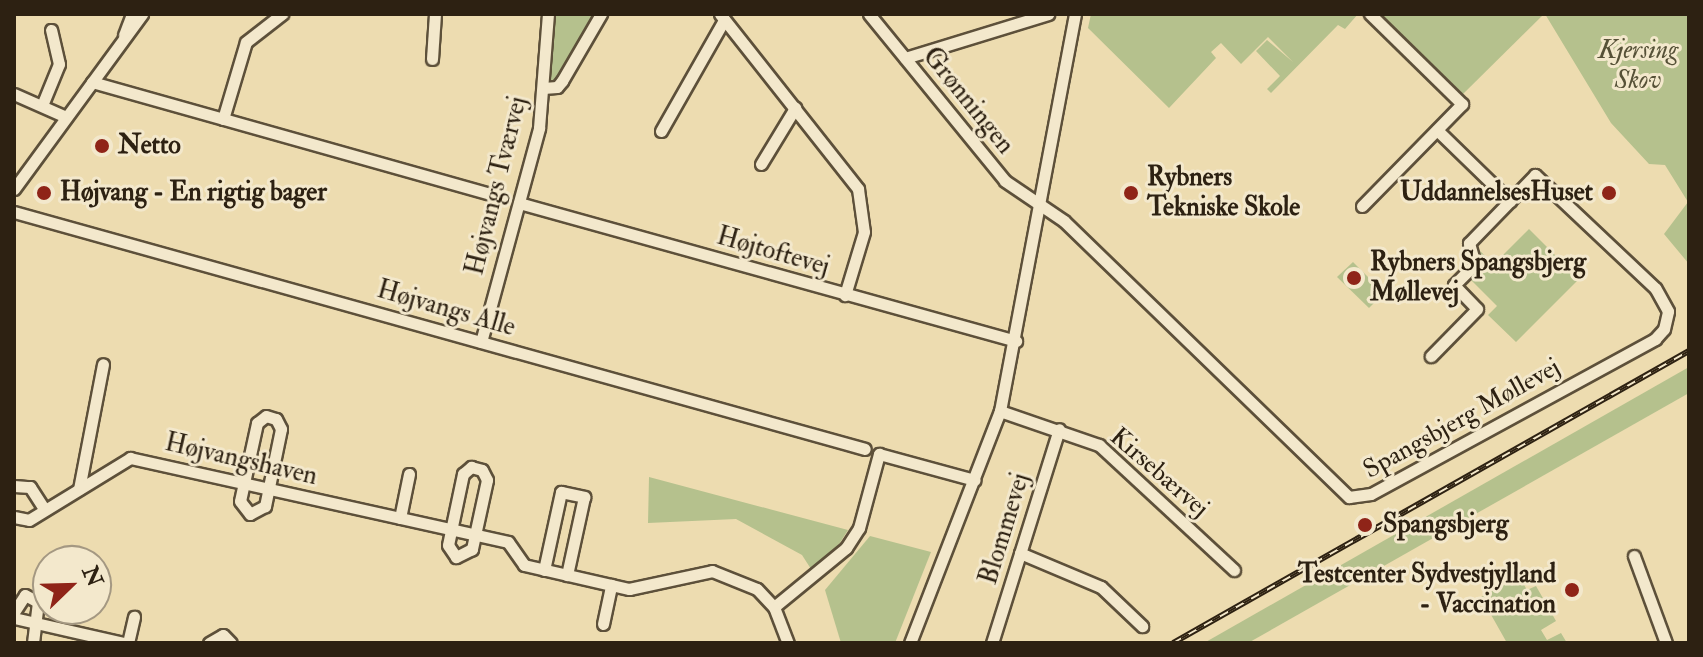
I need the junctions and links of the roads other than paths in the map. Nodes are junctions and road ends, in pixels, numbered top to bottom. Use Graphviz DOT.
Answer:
graph roads {
  1 [pos="132,14"];
  2 [pos="142,14"];
  3 [pos="282,14"];
  4 [pos="435,14"];
  5 [pos="548,14"];
  6 [pos="601,14"];
  7 [pos="869,14"];
  8 [pos="1048,14"];
  9 [pos="1075,14"];
  10 [pos="1370,14"];
  11 [pos="722,17"];
  12 [pos="51,30"];
  13 [pos="123,39"];
  14 [pos="905,58"];
  15 [pos="432,59"];
  16 [pos="92,82"];
  17 [pos="543,88"];
  18 [pos="14,94"];
  19 [pos="43,103"];
  20 [pos="795,108"];
  21 [pos="66,117"];
  22 [pos="223,119"];
  23 [pos="1437,130"];
  24 [pos="661,131"];
  25 [pos="761,164"];
  26 [pos="14,189"];
  27 [pos="498,196"];
  28 [pos="1510,201"];
  29 [pos="519,203"];
  30 [pos="1043,203"];
  31 [pos="1362,206"];
  32 [pos="14,212"];
  33 [pos="845,295"];
  34 [pos="1016,341"];
  35 [pos="481,342"];
  36 [pos="1431,356"];
  37 [pos="103,364"];
  38 [pos="1000,411"];
  39 [pos="1059,429"];
  40 [pos="865,449"];
  41 [pos="409,474"];
  42 [pos="975,480"];
  43 [pos="244,483"];
  44 [pos="14,486"];
  45 [pos="79,489"];
  46 [pos="269,489"];
  47 [pos="45,510"];
  48 [pos="14,517"];
  49 [pos="400,518"];
  50 [pos="451,530"];
  51 [pos="475,535"];
  52 [pos="1020,553"];
  53 [pos="1634,556"];
  54 [pos="544,570"];
  55 [pos="1234,570"];
  56 [pos="567,575"];
  57 [pos="611,585"];
  58 [pos="32,596"];
  59 [pos="774,607"];
  60 [pos="14,615"];
  61 [pos="134,617"];
  62 [pos="603,624"];
  63 [pos="43,625"];
  64 [pos="1142,626"];
  65 [pos="87,639"];
  66 [pos="126,643"];
  67 [pos="209,643"];
  68 [pos="231,643"];
  69 [pos="788,643"];
  70 [pos="910,643"];
  71 [pos="992,643"];
  72 [pos="1666,643"];
  1 -- 13 [label="street"];
  2 -- 13 [label="street"];
  3 -- 22 [label="street"];
  4 -- 15 [label="street"];
  5 -- 17 [label="street, Højvangs Tværvej"];
  6 -- 17 [label="street, Højvangs Tværvej"];
  7 -- 14 [label="street, Grønningen"];
  8 -- 14 [label="street"];
  9 -- 30 [label="street"];
  10 -- 23 [label="street"];
  11 -- 20 [label="street"];
  11 -- 24 [label="street"];
  12 -- 19 [label="street"];
  13 -- 16 [label="street"];
  14 -- 30 [label="street, Grønningen"];
  16 -- 21 [label="street"];
  16 -- 22 [label="street"];
  17 -- 29 [label="street, Højvangs Tværvej"];
  18 -- 19 [label="street"];
  19 -- 21 [label="street"];
  20 -- 25 [label="street"];
  20 -- 33 [label="street"];
  21 -- 26 [label="street"];
  22 -- 27 [label="street"];
  23 -- 28 [label="street"];
  23 -- 31 [label="street"];
  28 -- 30 [label="street, Spangsbjerg Møllevej"];
  28 -- 36 [label="street, Spangsbjerg Møllevej"];
  29 -- 33 [label="street, Højtoftevej"];
  29 -- 35 [label="street, Højvangs Tværvej"];
  30 -- 34 [label="street"];
  32 -- 35 [label="street, Højvangs Alle"];
  33 -- 34 [label="street, Højtoftevej"];
  34 -- 38 [label="street"];
  35 -- 40 [label="street, Højvangs Alle"];
  37 -- 45 [label="street"];
  38 -- 39 [label="street, Kirsebærvej"];
  38 -- 42 [label="street"];
  39 -- 52 [label="street, Blommevej"];
  39 -- 55 [label="street, Kirsebærvej"];
  41 -- 49 [label="street"];
  42 -- 59 [label="street"];
  42 -- 70 [label="street"];
  43 -- 45 [label="street, Højvangshaven"];
  43 -- 46 [label="street, Højvangshaven"];
  43 -- 46 [label="street"];
  43 -- 46 [label="street"];
  44 -- 47 [label="street"];
  45 -- 47 [label="street, Højvangshaven"];
  46 -- 49 [label="street, Højvangshaven"];
  47 -- 48 [label="street, Højvangshaven"];
  49 -- 50 [label="street, Højvangshaven"];
  50 -- 51 [label="street, Højvangshaven"];
  50 -- 51 [label="street"];
  50 -- 51 [label="street"];
  51 -- 54 [label="street, Højvangshaven"];
  52 -- 64 [label="street"];
  52 -- 71 [label="street, Blommevej"];
  53 -- 72 [label="street"];
  54 -- 56 [label="street, Højvangshaven"];
  54 -- 56 [label="street"];
  56 -- 57 [label="street, Højvangshaven"];
  57 -- 59 [label="street, Højvangshaven"];
  57 -- 62 [label="street"];
  58 -- 60 [label="street"];
  59 -- 69 [label="street"];
  61 -- 66 [label="street"];
  63 -- 65 [label="street"];
  65 -- 66 [label="street"];
  67 -- 68 [label="street"];
}
